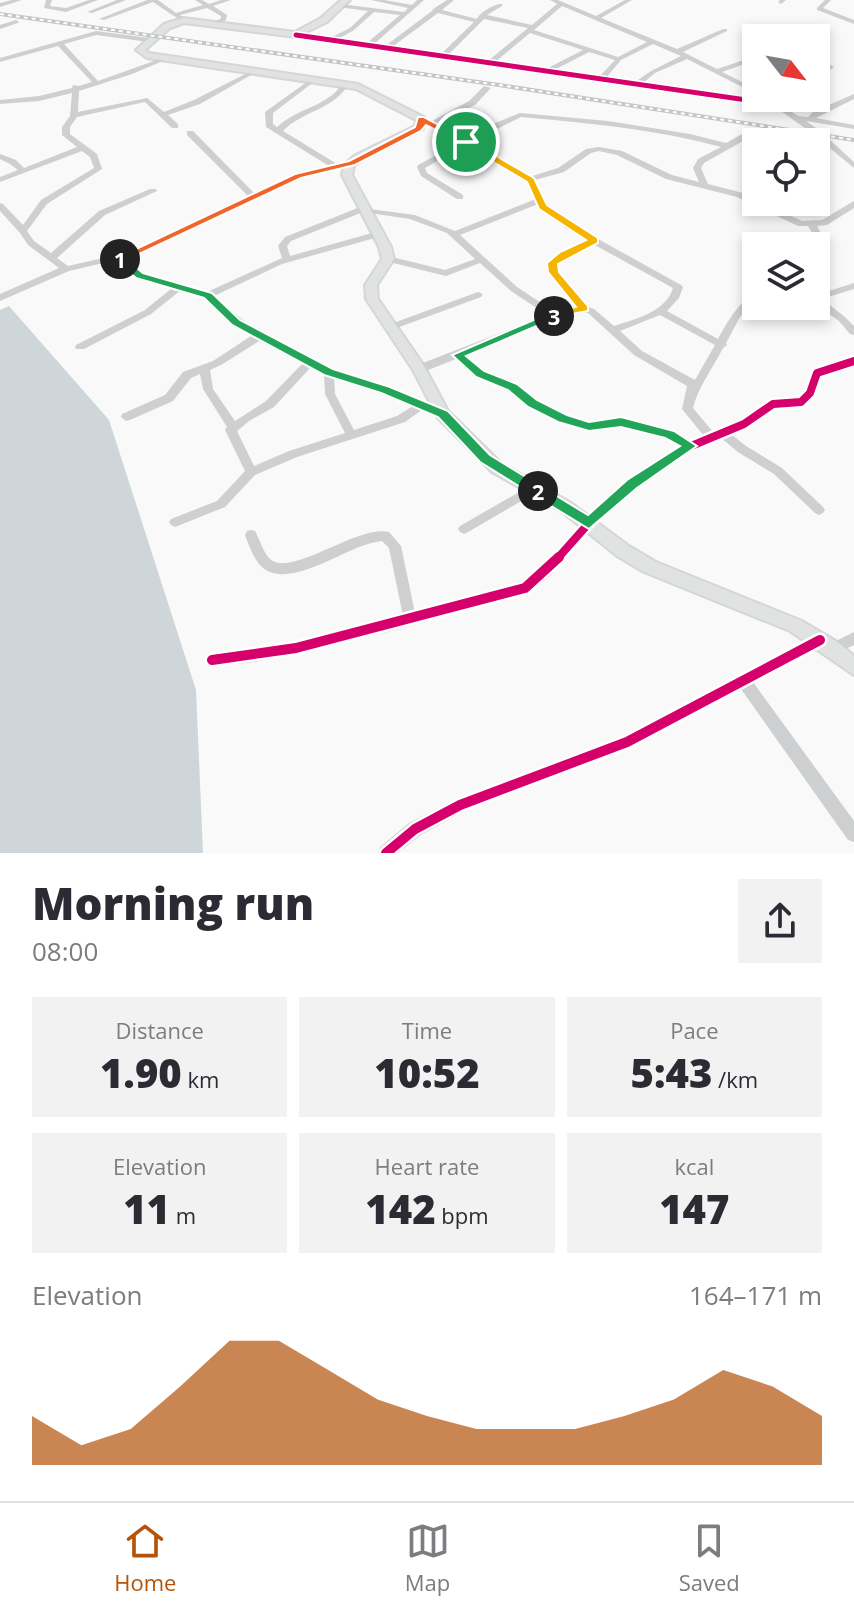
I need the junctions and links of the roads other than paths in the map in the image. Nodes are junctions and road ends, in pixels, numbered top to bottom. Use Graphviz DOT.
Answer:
graph roads {
  1 [pos="19,0"];
  2 [pos="49,0"];
  3 [pos="95,0"];
  4 [pos="123,0"];
  5 [pos="154,0"];
  6 [pos="198,0"];
  7 [pos="228,0"];
  8 [pos="374,0"];
  9 [pos="421,0"];
  10 [pos="451,0"];
  11 [pos="629,0"];
  12 [pos="828,0"];
  13 [pos="398,2"];
  14 [pos="556,2"];
  15 [pos="343,3"];
  16 [pos="0,5"];
  17 [pos="500,5"];
  18 [pos="207,6"];
  19 [pos="414,7"];
  20 [pos="373,10"];
  21 [pos="435,10"];
  22 [pos="90,12"];
  23 [pos="405,14"];
  24 [pos="179,18"];
  25 [pos="102,19"];
  26 [pos="480,19"];
  27 [pos="595,19"];
  28 [pos="16,22"];
  29 [pos="854,22"];
  30 [pos="215,24"];
  31 [pos="0,27"];
  32 [pos="530,29"];
  33 [pos="725,30"];
  34 [pos="296,35"];
  35 [pos="149,40"];
  36 [pos="329,41"];
  37 [pos="652,42"];
  38 [pos="59,43"];
  39 [pos="368,46"];
  40 [pos="385,49"];
  41 [pos="587,50"];
  42 [pos="677,52"];
  43 [pos="687,56"];
  44 [pos="442,57"];
  45 [pos="167,58"];
  46 [pos="619,59"];
  47 [pos="0,60"];
  48 [pos="489,63"];
  49 [pos="742,63"];
  50 [pos="255,71"];
  51 [pos="548,71"];
  52 [pos="718,71"];
  53 [pos="602,78"];
  54 [pos="313,80"];
  55 [pos="95,82"];
  56 [pos="638,83"];
  57 [pos="742,84"];
  58 [pos="344,85"];
  59 [pos="76,87"];
  60 [pos="487,88"];
  61 [pos="854,96"];
  62 [pos="742,99"];
  63 [pos="0,102"];
  64 [pos="787,112"];
  65 [pos="164,114"];
  66 [pos="74,115"];
  67 [pos="796,118"];
  68 [pos="421,119"];
  69 [pos="810,120"];
  70 [pos="434,123"];
  71 [pos="175,126"];
  72 [pos="854,127"];
  73 [pos="279,132"];
  74 [pos="190,133"];
  75 [pos="742,138"];
  76 [pos="466,142"];
  77 [pos="727,146"];
  78 [pos="82,148"];
  79 [pos="0,156"];
  80 [pos="352,163"];
  81 [pos="334,166"];
  82 [pos="854,166"];
  83 [pos="23,171"];
  84 [pos="0,180"];
  85 [pos="531,180"];
  86 [pos="704,184"];
  87 [pos="153,191"];
  88 [pos="252,196"];
  89 [pos="460,197"];
  90 [pos="539,201"];
  91 [pos="854,204"];
  92 [pos="0,206"];
  93 [pos="366,209"];
  94 [pos="812,225"];
  95 [pos="23,231"];
  96 [pos="816,232"];
  97 [pos="379,234"];
  98 [pos="454,234"];
  99 [pos="594,240"];
  100 [pos="51,258"];
  101 [pos="119,258"];
  102 [pos="388,259"];
  103 [pos="482,259"];
  104 [pos="287,260"];
  105 [pos="66,269"];
  106 [pos="854,286"];
  107 [pos="179,287"];
  108 [pos="830,294"];
  109 [pos="208,295"];
  110 [pos="478,295"];
  111 [pos="0,298"];
  112 [pos="584,308"];
  113 [pos="742,308"];
  114 [pos="830,309"];
  115 [pos="659,311"];
  116 [pos="554,316"];
  117 [pos="391,327"];
  118 [pos="612,330"];
  119 [pos="854,332"];
  120 [pos="259,336"];
  121 [pos="722,345"];
  122 [pos="80,347"];
  123 [pos="458,355"];
  124 [pos="854,361"];
  125 [pos="310,362"];
  126 [pos="204,368"];
  127 [pos="419,369"];
  128 [pos="329,372"];
  129 [pos="694,389"];
  130 [pos="422,405"];
  131 [pos="443,414"];
  132 [pos="126,417"];
  133 [pos="233,427"];
  134 [pos="351,435"];
  135 [pos="717,435"];
  136 [pos="690,446"];
  137 [pos="251,472"];
  138 [pos="533,489"];
  139 [pos="819,510"];
  140 [pos="175,522"];
  141 [pos="589,523"];
  142 [pos="464,529"];
  143 [pos="251,535"];
  144 [pos="410,620"];
  145 [pos="854,638"];
  146 [pos="820,640"];
  147 [pos="833,649"];
  148 [pos="212,660"];
  149 [pos="854,667"];
  150 [pos="744,681"];
  151 [pos="854,834"];
  152 [pos="386,853"];
  1 -- 16 [label="street"];
  2 -- 3 [label="street"];
  4 -- 22 [label="street"];
  5 -- 24 [label="street"];
  5 -- 25 [label="street"];
  6 -- 18 [label="street"];
  7 -- 18 [label="street"];
  8 -- 13 [label="street"];
  9 -- 19 [label="street"];
  10 -- 21 [label="street"];
  11 -- 27 [label="street"];
  12 -- 29 [label="street"];
  13 -- 19 [label="street"];
  14 -- 27 [label="street"];
  14 -- 32 [label="street"];
  15 -- 20 [label="street"];
  15 -- 34 [label="main road"];
  17 -- 26 [label="street"];
  18 -- 24 [label="street"];
  18 -- 30 [label="street"];
  19 -- 23 [label="street"];
  20 -- 23 [label="street"];
  20 -- 36 [label="street"];
  21 -- 26 [label="street"];
  21 -- 40 [label="street"];
  23 -- 39 [label="street"];
  24 -- 30 [label="main road"];
  24 -- 35 [label="main road"];
  26 -- 32 [label="street"];
  26 -- 44 [label="street"];
  27 -- 37 [label="street"];
  28 -- 31 [label="street"];
  30 -- 34 [label="main road"];
  32 -- 41 [label="street"];
  32 -- 48 [label="street"];
  33 -- 42 [label="street"];
  34 -- 36 [label="street"];
  35 -- 38 [label="street"];
  35 -- 45 [label="main road"];
  36 -- 39 [label="street"];
  37 -- 42 [label="street"];
  37 -- 46 [label="street"];
  38 -- 47 [label="street"];
  38 -- 55 [label="street"];
  39 -- 40 [label="street"];
  40 -- 44 [label="street"];
  41 -- 46 [label="street"];
  41 -- 51 [label="street"];
  42 -- 43 [label="street"];
  43 -- 52 [label="street"];
  43 -- 56 [label="street"];
  44 -- 48 [label="street"];
  45 -- 50 [label="main road"];
  45 -- 55 [label="street"];
  46 -- 53 [label="street"];
  48 -- 51 [label="street"];
  49 -- 52 [label="street"];
  50 -- 54 [label="main road"];
  50 -- 65 [label="street"];
  51 -- 53 [label="street"];
  52 -- 57 [label="street"];
  53 -- 56 [label="street"];
  54 -- 58 [label="main road"];
  54 -- 73 [label="street"];
  55 -- 59 [label="street"];
  56 -- 62 [label="street"];
  58 -- 68 [label="main road"];
  58 -- 73 [label="street"];
  59 -- 63 [label="street"];
  59 -- 66 [label="street"];
  60 -- 70 [label="street"];
  61 -- 69 [label="street"];
  64 -- 67 [label="street"];
  65 -- 66 [label="street"];
  65 -- 71 [label="street"];
  66 -- 78 [label="street"];
  67 -- 69 [label="street"];
  67 -- 82 [label="street"];
  68 -- 70 [label="street"];
  68 -- 80 [label="main road"];
  69 -- 72 [label="street"];
  70 -- 76 [label="street"];
  73 -- 81 [label="street"];
  74 -- 88 [label="street"];
  75 -- 77 [label="street"];
  76 -- 77 [label="street"];
  76 -- 85 [label="street"];
  76 -- 89 [label="street"];
  77 -- 86 [label="street"];
  78 -- 83 [label="street"];
  78 -- 95 [label="street"];
  79 -- 83 [label="street"];
  80 -- 81 [label="street"];
  80 -- 93 [label="main road"];
  81 -- 88 [label="street"];
  83 -- 84 [label="street"];
  85 -- 86 [label="street"];
  85 -- 90 [label="street"];
  86 -- 94 [label="street"];
  87 -- 100 [label="street"];
  88 -- 101 [label="street"];
  90 -- 98 [label="street"];
  90 -- 99 [label="street"];
  91 -- 94 [label="street"];
  92 -- 95 [label="street"];
  93 -- 97 [label="main road"];
  93 -- 98 [label="street"];
  93 -- 104 [label="street"];
  94 -- 96 [label="street"];
  95 -- 100 [label="street"];
  97 -- 102 [label="main road"];
  97 -- 104 [label="street"];
  98 -- 103 [label="street"];
  99 -- 112 [label="street"];
  99 -- 115 [label="street"];
  100 -- 105 [label="street"];
  101 -- 105 [label="street"];
  101 -- 107 [label="street"];
  102 -- 103 [label="street"];
  102 -- 117 [label="main road"];
  103 -- 116 [label="street"];
  104 -- 109 [label="street"];
  105 -- 111 [label="street"];
  106 -- 108 [label="street"];
  107 -- 109 [label="street"];
  107 -- 122 [label="street"];
  109 -- 120 [label="street"];
  110 -- 117 [label="street"];
  112 -- 116 [label="street"];
  112 -- 118 [label="street"];
  113 -- 121 [label="street"];
  114 -- 119 [label="street"];
  115 -- 118 [label="street"];
  115 -- 121 [label="street"];
  116 -- 123 [label="street"];
  117 -- 127 [label="main road"];
  118 -- 129 [label="street"];
  120 -- 125 [label="street"];
  120 -- 126 [label="street"];
  121 -- 129 [label="street"];
  123 -- 127 [label="street"];
  123 -- 136 [label="street"];
  124 -- 135 [label="street"];
  125 -- 128 [label="street"];
  125 -- 133 [label="street"];
  126 -- 132 [label="street"];
  126 -- 133 [label="street"];
  127 -- 131 [label="main road"];
  128 -- 130 [label="street"];
  128 -- 134 [label="street"];
  129 -- 135 [label="street"];
  130 -- 131 [label="street"];
  130 -- 134 [label="street"];
  131 -- 138 [label="main road"];
  133 -- 137 [label="street"];
  134 -- 137 [label="street"];
  135 -- 136 [label="street"];
  135 -- 139 [label="street"];
  136 -- 141 [label="street"];
  137 -- 140 [label="street"];
  138 -- 141 [label="main road"];
  138 -- 142 [label="street"];
  141 -- 144 [label="street"];
  141 -- 146 [label="main road"];
  143 -- 144 [label="street"];
  144 -- 148 [label="street"];
  145 -- 147 [label="street"];
  146 -- 147 [label="main road"];
  146 -- 150 [label="street"];
  147 -- 149 [label="main road"];
  150 -- 151 [label="street"];
  150 -- 152 [label="street"];
}
